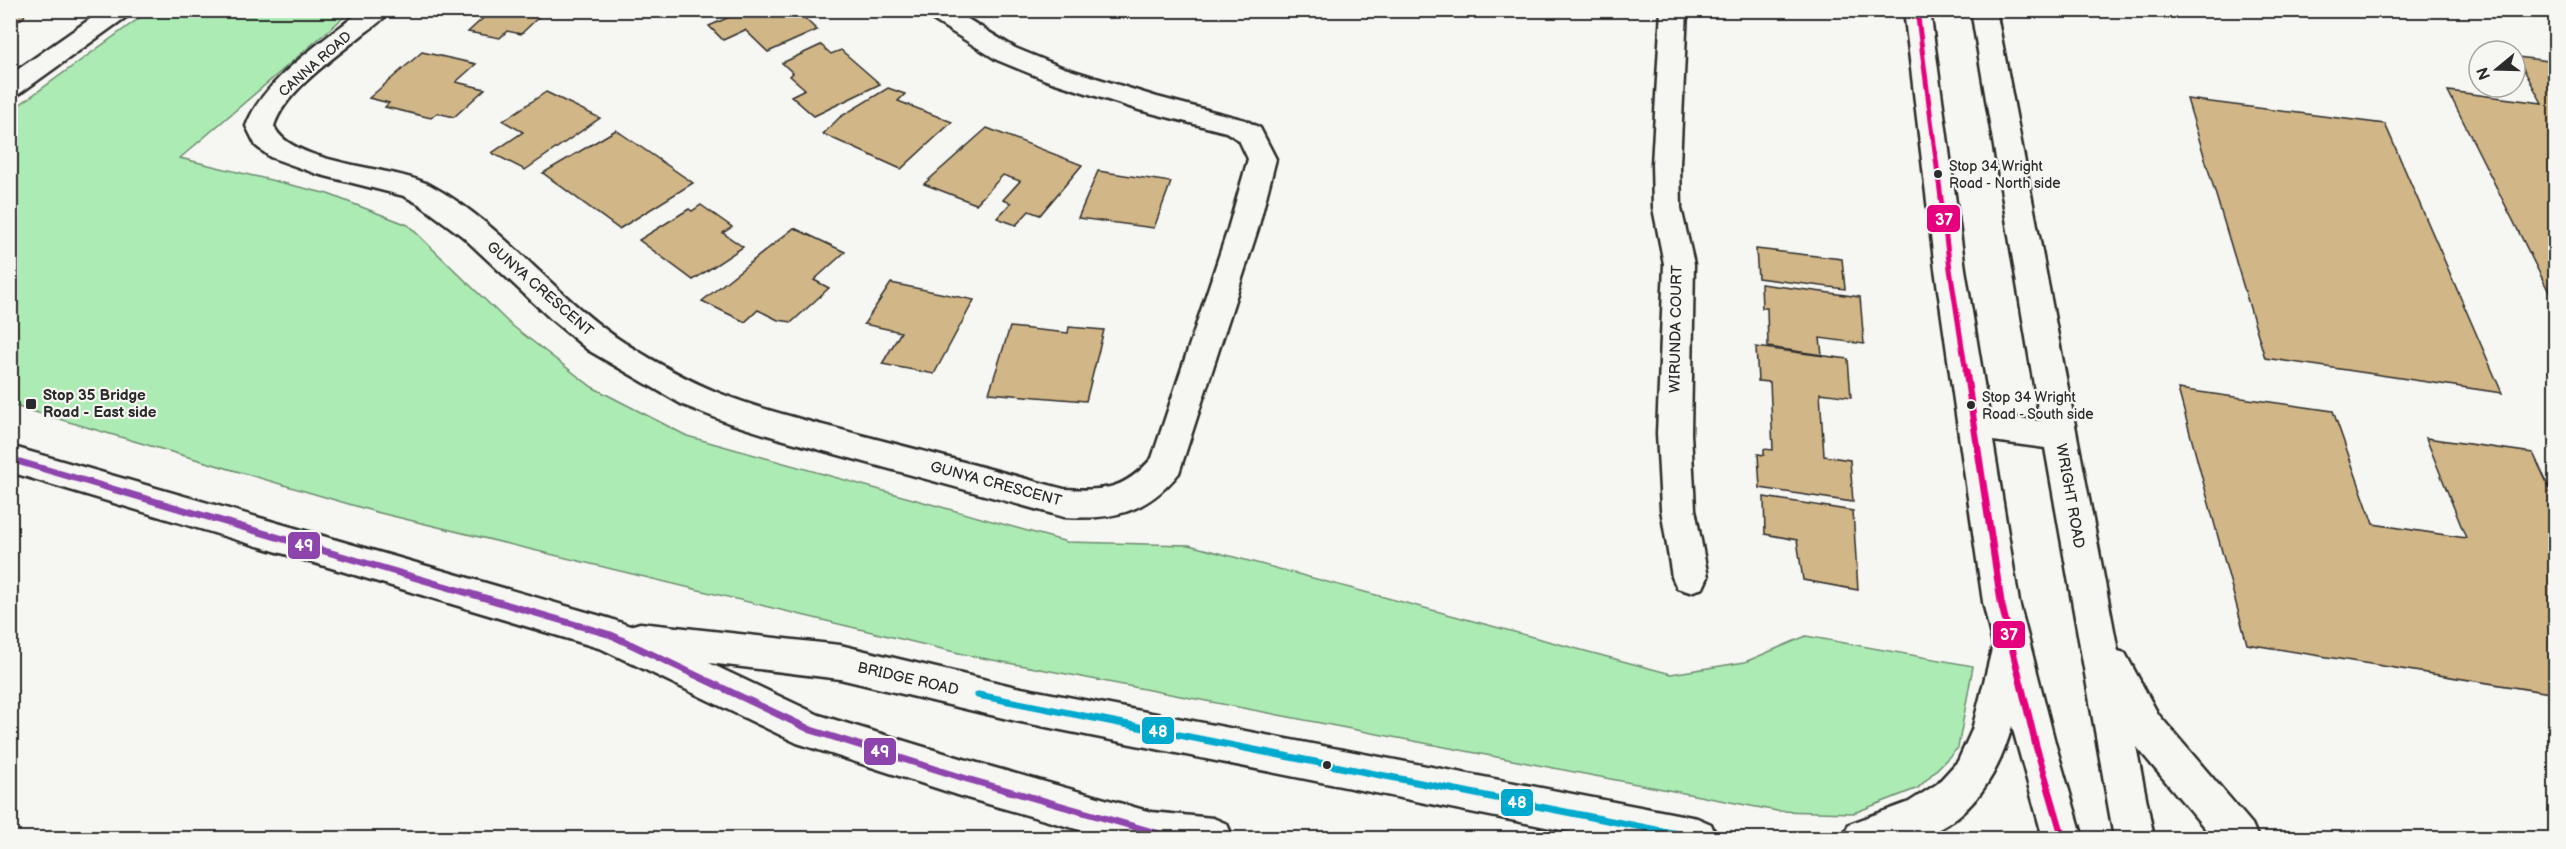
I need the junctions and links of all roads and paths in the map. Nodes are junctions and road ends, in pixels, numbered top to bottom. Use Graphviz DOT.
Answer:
graph roads {
  1 [pos="120,10"];
  2 [pos="378,10"];
  3 [pos="934,10"];
  4 [pos="1674,10"];
  5 [pos="1917,10"];
  6 [pos="1983,10"];
  7 [pos="10,88"];
  8 [pos="260,123"];
  9 [pos="1974,425"];
  10 [pos="2060,438"];
  11 [pos="10,459"];
  12 [pos="1690,577"];
  13 [pos="611,635"];
  14 [pos="2097,638"];
  15 [pos="2011,643"];
  16 [pos="1158,834"];
  17 [pos="1213,838"];
  18 [pos="1697,838"];
  19 [pos="1863,838"];
  20 [pos="2063,838"];
  21 [pos="2134,838"];
  22 [pos="2238,838"];
  1 -- 7 [label="main road"];
  2 -- 8 [label="main road, CANNA ROAD"];
  3 -- 8 [label="main road, GUNYA CRESCENT"];
  4 -- 12 [label="main road, WIRUNDA COURT"];
  5 -- 9 [label="main road"];
  6 -- 10 [label="main road, WRIGHT ROAD"];
  9 -- 10 [label="main road"];
  9 -- 15 [label="main road"];
  10 -- 14 [label="main road, WRIGHT ROAD"];
  11 -- 13 [label="main road, BRIDGE ROAD"];
  13 -- 16 [label="main road, BRIDGE ROAD"];
  13 -- 18 [label="main road, BRIDGE ROAD"];
  14 -- 21 [label="main road, WRIGHT ROAD"];
  14 -- 22 [label="main road"];
  15 -- 19 [label="main road"];
  15 -- 20 [label="main road"];
  16 -- 17 [label="main road, BRIDGE ROAD"];
}
